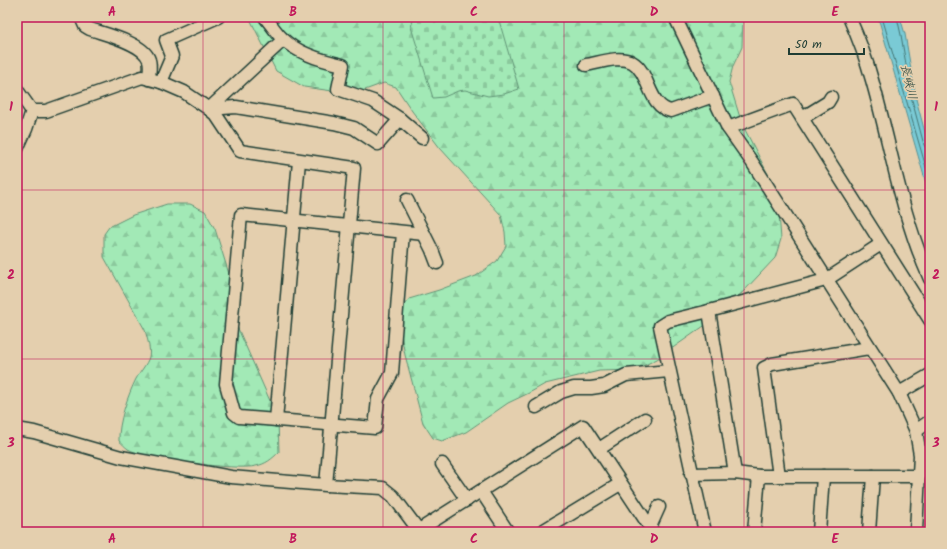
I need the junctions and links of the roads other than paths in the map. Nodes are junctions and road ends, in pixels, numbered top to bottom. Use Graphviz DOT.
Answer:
graph roads {
  1 [pos="81,17"];
  2 [pos="218,17"];
  3 [pos="265,17"];
  4 [pos="675,17"];
  5 [pos="848,17"];
  6 [pos="283,40"];
  7 [pos="586,65"];
  8 [pos="149,79"];
  9 [pos="161,82"];
  10 [pos="17,90"];
  11 [pos="713,96"];
  12 [pos="831,103"];
  13 [pos="209,109"];
  14 [pos="32,111"];
  15 [pos="802,118"];
  16 [pos="400,119"];
  17 [pos="728,128"];
  18 [pos="422,138"];
  19 [pos="17,149"];
  20 [pos="299,161"];
  21 [pos="407,200"];
  22 [pos="294,220"];
  23 [pos="348,226"];
  24 [pos="403,232"];
  25 [pos="424,234"];
  26 [pos="881,244"];
  27 [pos="437,263"];
  28 [pos="930,278"];
  29 [pos="826,280"];
  30 [pos="709,312"];
  31 [pos="930,320"];
  32 [pos="870,348"];
  33 [pos="670,371"];
  34 [pos="930,375"];
  35 [pos="899,393"];
  36 [pos="536,407"];
  37 [pos="646,419"];
  38 [pos="276,420"];
  39 [pos="930,421"];
  40 [pos="332,425"];
  41 [pos="17,429"];
  42 [pos="916,431"];
  43 [pos="599,449"];
  44 [pos="442,464"];
  45 [pos="735,473"];
  46 [pos="691,474"];
  47 [pos="758,476"];
  48 [pos="779,476"];
  49 [pos="823,476"];
  50 [pos="874,476"];
  51 [pos="919,476"];
  52 [pos="620,484"];
  53 [pos="326,485"];
  54 [pos="481,491"];
  55 [pos="467,500"];
  56 [pos="659,507"];
  57 [pos="650,529"];
  58 [pos="420,531"];
  59 [pos="508,532"];
  60 [pos="541,532"];
  61 [pos="705,532"];
  62 [pos="754,532"];
  63 [pos="820,532"];
  64 [pos="869,532"];
  65 [pos="916,532"];
  1 -- 8 [label="street"];
  2 -- 9 [label="street"];
  3 -- 6 [label="street"];
  4 -- 11 [label="street"];
  5 -- 28 [label="street"];
  6 -- 13 [label="street"];
  6 -- 16 [label="street"];
  7 -- 11 [label="street"];
  8 -- 9 [label="street"];
  8 -- 14 [label="street"];
  9 -- 13 [label="street"];
  10 -- 14 [label="street"];
  11 -- 17 [label="street"];
  12 -- 15 [label="street"];
  13 -- 16 [label="street"];
  13 -- 20 [label="street"];
  14 -- 19 [label="street"];
  15 -- 17 [label="street"];
  15 -- 26 [label="street"];
  16 -- 18 [label="street"];
  17 -- 29 [label="street"];
  20 -- 22 [label="street"];
  20 -- 23 [label="street"];
  21 -- 25 [label="street"];
  22 -- 23 [label="street"];
  22 -- 38 [label="street"];
  22 -- 38 [label="street"];
  23 -- 24 [label="street"];
  23 -- 40 [label="street"];
  24 -- 25 [label="street"];
  24 -- 40 [label="street"];
  25 -- 27 [label="street"];
  26 -- 29 [label="street"];
  26 -- 31 [label="street"];
  29 -- 30 [label="street"];
  29 -- 32 [label="street"];
  30 -- 33 [label="street"];
  30 -- 45 [label="street"];
  32 -- 35 [label="street"];
  32 -- 48 [label="street"];
  33 -- 36 [label="street"];
  33 -- 46 [label="street"];
  34 -- 35 [label="street"];
  35 -- 42 [label="street"];
  37 -- 43 [label="street"];
  38 -- 40 [label="street"];
  39 -- 42 [label="street"];
  40 -- 53 [label="street"];
  41 -- 53 [label="street"];
  42 -- 51 [label="street"];
  43 -- 52 [label="street"];
  43 -- 54 [label="street"];
  44 -- 55 [label="street"];
  45 -- 46 [label="street"];
  45 -- 47 [label="street"];
  46 -- 61 [label="street"];
  47 -- 48 [label="street"];
  47 -- 62 [label="street"];
  48 -- 49 [label="street"];
  49 -- 50 [label="street"];
  49 -- 63 [label="street"];
  50 -- 51 [label="street"];
  50 -- 64 [label="street"];
  51 -- 65 [label="street"];
  52 -- 57 [label="street"];
  52 -- 60 [label="street"];
  53 -- 58 [label="street"];
  54 -- 55 [label="street"];
  54 -- 59 [label="street"];
  55 -- 58 [label="street"];
  56 -- 57 [label="street"];
}
